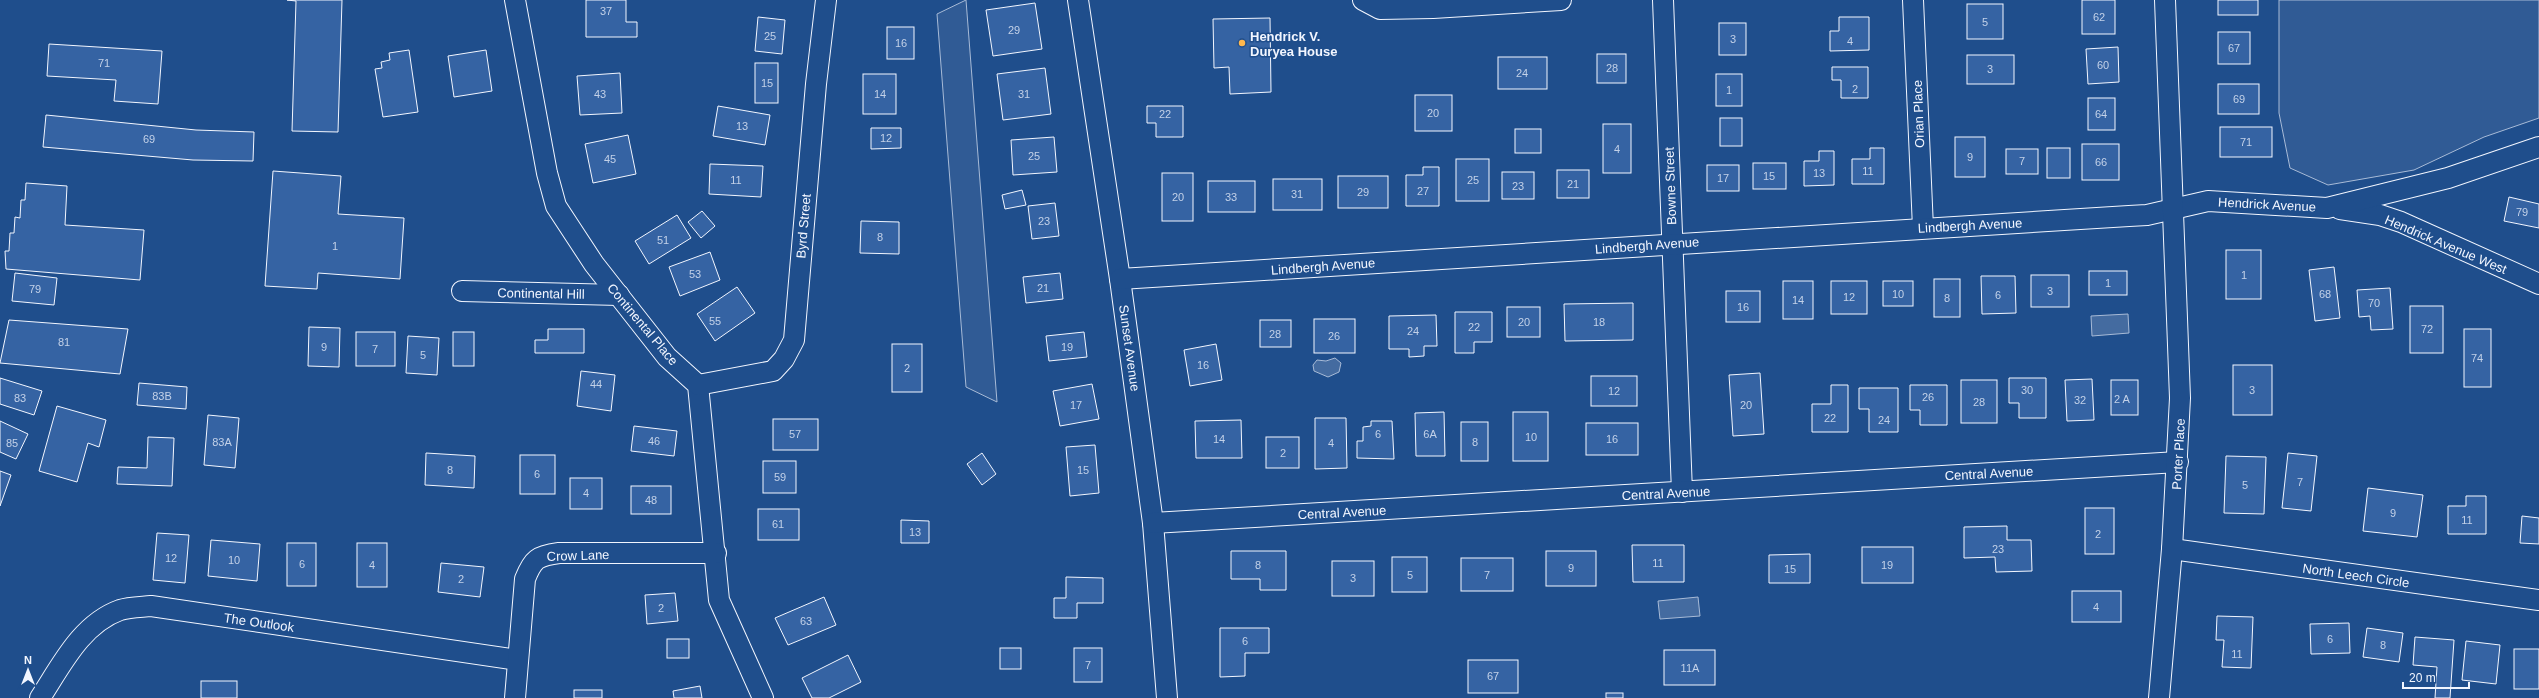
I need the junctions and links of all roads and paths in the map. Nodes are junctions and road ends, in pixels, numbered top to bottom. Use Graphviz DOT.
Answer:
graph roads {
  1 [pos="515,0"];
  2 [pos="826,0"];
  3 [pos="1078,0"];
  4 [pos="1363,0"];
  5 [pos="1561,0"];
  6 [pos="1663,0"];
  7 [pos="1913,0"];
  8 [pos="2165,0"];
  9 [pos="2539,147"];
  10 [pos="2328,208"];
  11 [pos="2173,210"];
  12 [pos="1923,228"];
  13 [pos="1672,244"];
  14 [pos="1120,279"];
  15 [pos="2539,284"];
  16 [pos="462,291"];
  17 [pos="619,295"];
  18 [pos="698,385"];
  19 [pos="2178,462"];
  20 [pos="1682,492"];
  21 [pos="1153,523"];
  22 [pos="2172,549"];
  23 [pos="716,553"];
  24 [pos="2539,600"];
  25 [pos="518,660"];
  26 [pos="40,698"];
  27 [pos="515,698"];
  28 [pos="763,698"];
  29 [pos="1167,698"];
  30 [pos="2159,698"];
  1 -- 17 [label="street, Continental Place"];
  2 -- 18 [label="street, Byrd Street"];
  3 -- 14 [label="street, Sunset Avenue"];
  4 -- 5 [label="street"];
  6 -- 13 [label="street, Bowne Street"];
  7 -- 12 [label="street, Orian Place"];
  8 -- 11 [label="street"];
  9 -- 10 [label="street, Hendrick Avenue"];
  10 -- 11 [label="street, Hendrick Avenue"];
  10 -- 15 [label="street, Hendrick Avenue West"];
  11 -- 12 [label="street, Lindbergh Avenue"];
  11 -- 19 [label="street, Porter Place"];
  12 -- 13 [label="street, Lindbergh Avenue"];
  13 -- 14 [label="street, Lindbergh Avenue"];
  13 -- 20 [label="street, Bowne Street"];
  14 -- 21 [label="street, Sunset Avenue"];
  16 -- 17 [label="street, Continental Hill"];
  17 -- 18 [label="street, Continental Place"];
  18 -- 23 [label="street"];
  19 -- 20 [label="street, Central Avenue"];
  19 -- 22 [label="street, Porter Place"];
  20 -- 21 [label="street, Central Avenue"];
  21 -- 29 [label="street, Sunset Avenue"];
  22 -- 24 [label="street, North Leech Circle"];
  22 -- 30 [label="street, Porter Place"];
  23 -- 25 [label="street, Crow Lane"];
  23 -- 28 [label="street"];
  25 -- 26 [label="street, The Outlook"];
  25 -- 27 [label="street, Crow Lane"];
}
